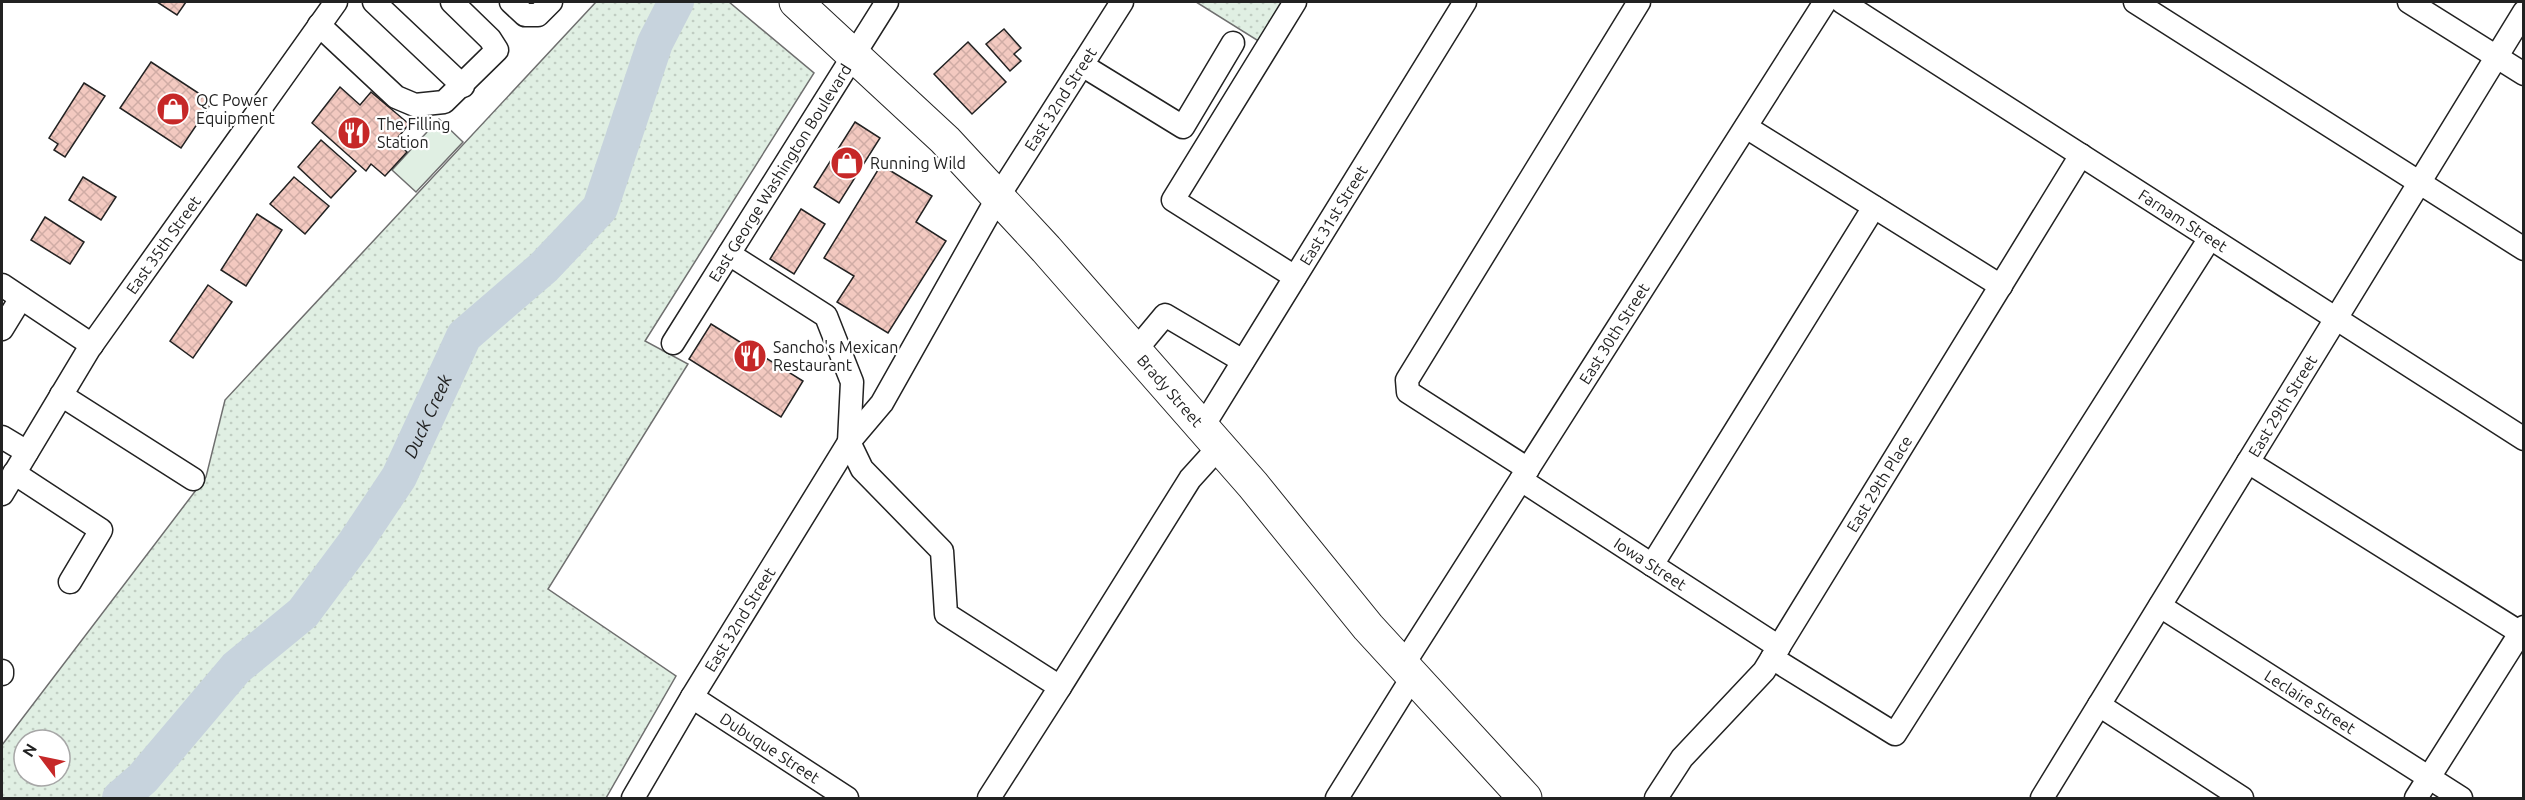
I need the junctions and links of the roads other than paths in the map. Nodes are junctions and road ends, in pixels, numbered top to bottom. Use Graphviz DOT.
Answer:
graph roads {
  1 [pos="336,2"];
  2 [pos="452,2"];
  3 [pos="511,2"];
  4 [pos="551,2"];
  5 [pos="887,2"];
  6 [pos="1122,2"];
  7 [pos="1295,2"];
  8 [pos="1465,2"];
  9 [pos="1639,2"];
  10 [pos="1825,2"];
  11 [pos="1842,2"];
  12 [pos="2135,2"];
  13 [pos="2409,2"];
  14 [pos="377,3"];
  15 [pos="802,3"];
  16 [pos="2523,12"];
  17 [pos="319,26"];
  18 [pos="1233,43"];
  19 [pos="854,55"];
  20 [pos="2496,56"];
  21 [pos="1082,65"];
  22 [pos="2523,74"];
  23 [pos="463,86"];
  24 [pos="1746,127"];
  25 [pos="2081,155"];
  26 [pos="2419,183"];
  27 [pos="999,197"];
  28 [pos="1874,207"];
  29 [pos="2210,238"];
  30 [pos="2523,249"];
  31 [pos="729,254"];
  32 [pos="1295,277"];
  33 [pos="2,285"];
  34 [pos="2001,286"];
  35 [pos="21,298"];
  36 [pos="2336,319"];
  37 [pos="2,330"];
  38 [pos="673,343"];
  39 [pos="92,345"];
  40 [pos="1135,351"];
  41 [pos="1243,361"];
  42 [pos="61,395"];
  43 [pos="2,437"];
  44 [pos="1210,437"];
  45 [pos="2523,439"];
  46 [pos="849,442"];
  47 [pos="27,452"];
  48 [pos="2248,462"];
  49 [pos="14,473"];
  50 [pos="1525,475"];
  51 [pos="193,479"];
  52 [pos="2,494"];
  53 [pos="1652,565"];
  54 [pos="70,582"];
  55 [pos="2160,606"];
  56 [pos="2522,632"];
  57 [pos="1776,653"];
  58 [pos="1408,671"];
  59 [pos="1060,687"];
  60 [pos="692,697"];
  61 [pos="2099,705"];
  62 [pos="2429,778"];
  63 [pos="1665,796"];
  64 [pos="633,798"];
  65 [pos="847,798"];
  66 [pos="989,798"];
  67 [pos="1337,798"];
  68 [pos="1525,798"];
  69 [pos="2042,798"];
  70 [pos="2242,798"];
  71 [pos="2416,798"];
  72 [pos="2461,798"];
  1 -- 17 [label="street, East 35th Street"];
  2 -- 23 [label="street"];
  3 -- 4 [label="street"];
  5 -- 19 [label="street, East George Washington Boulevard"];
  6 -- 21 [label="street, East 32nd Street"];
  7 -- 32 [label="street"];
  8 -- 32 [label="street, East 31st Street"];
  9 -- 50 [label="street, Iowa Street"];
  10 -- 24 [label="street, East 30th Street"];
  11 -- 25 [label="street, Farnam Street"];
  12 -- 26 [label="street"];
  13 -- 20 [label="street"];
  14 -- 23 [label="street"];
  15 -- 19 [label="highway, Brady Street"];
  16 -- 20 [label="street, East 29th Street"];
  17 -- 23 [label="street"];
  17 -- 39 [label="street, East 35th Street"];
  18 -- 21 [label="street"];
  19 -- 27 [label="highway, Brady Street"];
  19 -- 31 [label="street, East George Washington Boulevard"];
  20 -- 22 [label="street"];
  20 -- 26 [label="street, East 29th Street"];
  21 -- 27 [label="street, East 32nd Street"];
  24 -- 28 [label="street"];
  24 -- 50 [label="street, East 30th Street"];
  25 -- 29 [label="street, Farnam Street"];
  25 -- 34 [label="street, East 29th Place"];
  26 -- 30 [label="street"];
  26 -- 36 [label="street, East 29th Street"];
  27 -- 40 [label="highway, Brady Street"];
  27 -- 46 [label="street, East 32nd Street"];
  28 -- 34 [label="street"];
  28 -- 53 [label="street"];
  29 -- 36 [label="street, Farnam Street"];
  29 -- 57 [label="street, Iowa Street"];
  31 -- 38 [label="street, East George Washington Boulevard"];
  31 -- 46 [label="street"];
  32 -- 41 [label="street, East 31st Street"];
  33 -- 35 [label="street"];
  34 -- 57 [label="street, East 29th Place"];
  35 -- 37 [label="street"];
  35 -- 39 [label="street"];
  36 -- 45 [label="street, Farnam Street"];
  36 -- 48 [label="street, East 29th Street"];
  39 -- 42 [label="street, East 35th Street"];
  40 -- 41 [label="street"];
  40 -- 44 [label="highway, Brady Street"];
  41 -- 44 [label="street, East 31st Street"];
  42 -- 47 [label="street, East 35th Street"];
  42 -- 51 [label="street"];
  43 -- 47 [label="street"];
  44 -- 58 [label="highway, Brady Street"];
  44 -- 59 [label="street, East 31st Street"];
  46 -- 59 [label="street"];
  46 -- 60 [label="street, East 32nd Street"];
  47 -- 49 [label="street, East 35th Street"];
  48 -- 55 [label="street, East 29th Street"];
  48 -- 56 [label="street"];
  49 -- 52 [label="street, East 35th Street"];
  49 -- 54 [label="street"];
  50 -- 53 [label="street, Iowa Street"];
  50 -- 58 [label="street, East 30th Street"];
  53 -- 57 [label="street, Iowa Street"];
  55 -- 61 [label="street, East 29th Street"];
  55 -- 62 [label="street, Leclaire Street"];
  56 -- 62 [label="street"];
  57 -- 63 [label="street, East 29th Place"];
  58 -- 67 [label="street, East 30th Street"];
  58 -- 68 [label="highway, Brady Street"];
  59 -- 66 [label="street, East 31st Street"];
  60 -- 64 [label="street, East 32nd Street"];
  60 -- 65 [label="street, Dubuque Street"];
  61 -- 69 [label="street, East 29th Street"];
  61 -- 70 [label="street"];
  62 -- 71 [label="street"];
  62 -- 72 [label="street, Leclaire Street"];
}
